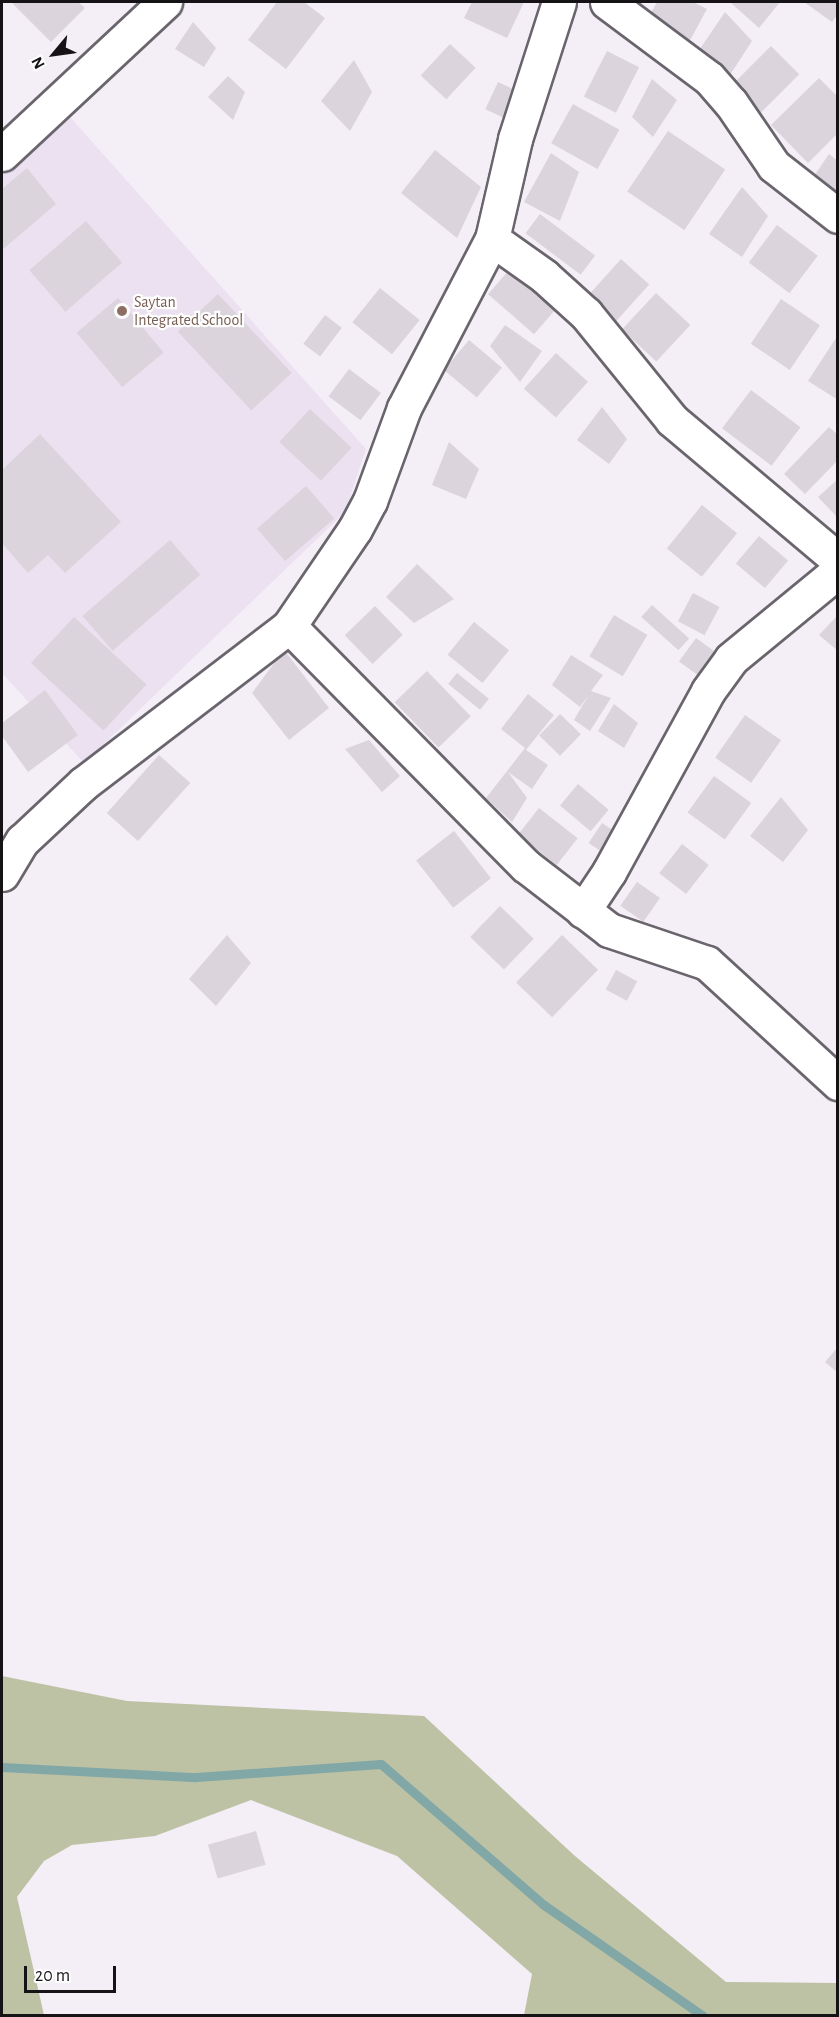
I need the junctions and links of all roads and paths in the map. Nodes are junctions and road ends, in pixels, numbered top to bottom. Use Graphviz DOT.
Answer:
graph roads {
  1 [pos="165,2"];
  2 [pos="559,2"];
  3 [pos="607,2"];
  4 [pos="2,154"];
  5 [pos="837,216"];
  6 [pos="492,239"];
  7 [pos="837,560"];
  8 [pos="837,572"];
  9 [pos="289,626"];
  10 [pos="2,874"];
  11 [pos="583,911"];
  12 [pos="837,1083"];
  1 -- 4 [label="street"];
  2 -- 6 [label="street"];
  3 -- 5 [label="street"];
  6 -- 7 [label="street"];
  6 -- 9 [label="street"];
  8 -- 11 [label="street"];
  9 -- 10 [label="street"];
  9 -- 11 [label="street"];
  11 -- 12 [label="street"];
}
